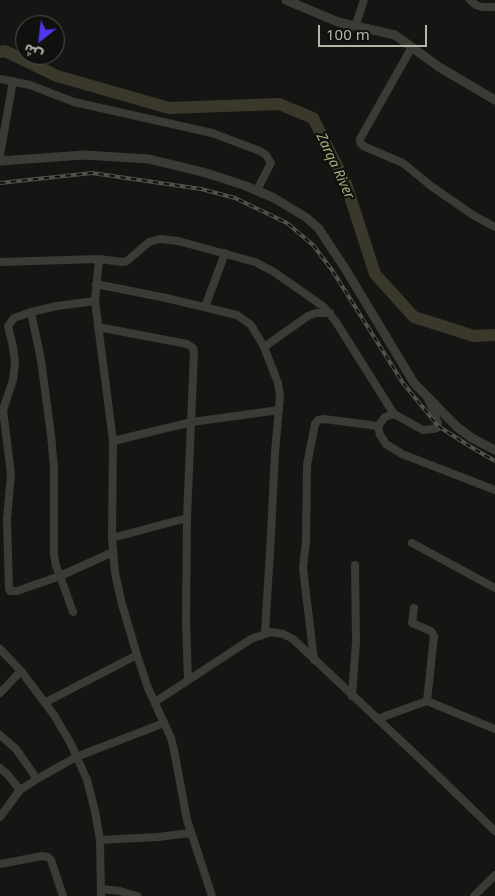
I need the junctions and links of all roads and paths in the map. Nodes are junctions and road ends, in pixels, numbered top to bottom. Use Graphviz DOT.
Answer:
graph roads {
  1 [pos="286,0"];
  2 [pos="364,0"];
  3 [pos="470,0"];
  4 [pos="495,7"];
  5 [pos="355,27"];
  6 [pos="412,47"];
  7 [pos="0,79"];
  8 [pos="13,81"];
  9 [pos="495,100"];
  10 [pos="0,156"];
  11 [pos="0,161"];
  12 [pos="257,190"];
  13 [pos="495,227"];
  14 [pos="225,253"];
  15 [pos="99,259"];
  16 [pos="0,262"];
  17 [pos="96,284"];
  18 [pos="95,301"];
  19 [pos="205,307"];
  20 [pos="31,312"];
  21 [pos="330,313"];
  22 [pos="98,327"];
  23 [pos="264,347"];
  24 [pos="427,397"];
  25 [pos="279,410"];
  26 [pos="394,414"];
  27 [pos="192,422"];
  28 [pos="378,426"];
  29 [pos="112,441"];
  30 [pos="495,450"];
  31 [pos="493,489"];
  32 [pos="495,497"];
  33 [pos="187,518"];
  34 [pos="112,538"];
  35 [pos="412,542"];
  36 [pos="113,552"];
  37 [pos="355,565"];
  38 [pos="60,576"];
  39 [pos="495,588"];
  40 [pos="414,608"];
  41 [pos="73,612"];
  42 [pos="265,633"];
  43 [pos="0,649"];
  44 [pos="137,655"];
  45 [pos="314,660"];
  46 [pos="21,670"];
  47 [pos="188,679"];
  48 [pos="0,693"];
  49 [pos="352,696"];
  50 [pos="427,701"];
  51 [pos="46,702"];
  52 [pos="155,702"];
  53 [pos="377,720"];
  54 [pos="164,723"];
  55 [pos="495,729"];
  56 [pos="0,735"];
  57 [pos="76,757"];
  58 [pos="0,768"];
  59 [pos="37,779"];
  60 [pos="20,790"];
  61 [pos="0,817"];
  62 [pos="495,831"];
  63 [pos="190,833"];
  64 [pos="100,840"];
  65 [pos="0,864"];
  66 [pos="495,875"];
  67 [pos="101,893"];
  68 [pos="63,896"];
  69 [pos="137,896"];
  70 [pos="212,896"];
  71 [pos="474,896"];
  1 -- 5 [label="street"];
  2 -- 5 [label="street"];
  3 -- 4 [label="street"];
  5 -- 6 [label="street"];
  6 -- 9 [label="street"];
  6 -- 13 [label="street"];
  7 -- 8 [label="street"];
  8 -- 10 [label="street"];
  8 -- 12 [label="street"];
  11 -- 12 [label="street"];
  12 -- 24 [label="street"];
  14 -- 15 [label="street"];
  14 -- 19 [label="street"];
  14 -- 21 [label="street"];
  15 -- 16 [label="street"];
  15 -- 17 [label="street"];
  17 -- 18 [label="street"];
  17 -- 19 [label="street"];
  18 -- 20 [label="street"];
  18 -- 22 [label="street"];
  19 -- 23 [label="street"];
  20 -- 38 [label="street"];
  20 -- 38 [label="street"];
  21 -- 23 [label="street"];
  21 -- 26 [label="street"];
  22 -- 27 [label="street"];
  22 -- 29 [label="street"];
  23 -- 25 [label="street"];
  24 -- 26 [label="street"];
  24 -- 30 [label="street"];
  25 -- 27 [label="street"];
  25 -- 42 [label="street"];
  26 -- 28 [label="street"];
  27 -- 29 [label="street"];
  27 -- 33 [label="street"];
  28 -- 31 [label="street"];
  28 -- 45 [label="street"];
  29 -- 34 [label="street"];
  31 -- 32 [label="street"];
  33 -- 34 [label="street"];
  33 -- 47 [label="street"];
  34 -- 36 [label="street"];
  35 -- 39 [label="street"];
  36 -- 38 [label="street"];
  36 -- 44 [label="street"];
  37 -- 49 [label="street"];
  38 -- 41 [label="street"];
  40 -- 50 [label="street"];
  42 -- 45 [label="street"];
  42 -- 47 [label="street"];
  43 -- 46 [label="street"];
  44 -- 51 [label="street"];
  44 -- 52 [label="street"];
  45 -- 49 [label="street"];
  46 -- 48 [label="street"];
  46 -- 51 [label="street"];
  47 -- 52 [label="street"];
  49 -- 53 [label="street"];
  50 -- 53 [label="street"];
  50 -- 55 [label="street"];
  51 -- 57 [label="street"];
  52 -- 54 [label="street"];
  53 -- 62 [label="street"];
  54 -- 57 [label="street"];
  54 -- 63 [label="street"];
  56 -- 59 [label="street"];
  57 -- 59 [label="street"];
  57 -- 64 [label="street"];
  58 -- 60 [label="street"];
  59 -- 60 [label="street"];
  60 -- 61 [label="street"];
  63 -- 64 [label="street"];
  63 -- 70 [label="street"];
  64 -- 67 [label="street"];
  65 -- 68 [label="street"];
  66 -- 71 [label="street"];
  67 -- 69 [label="street"];
}
